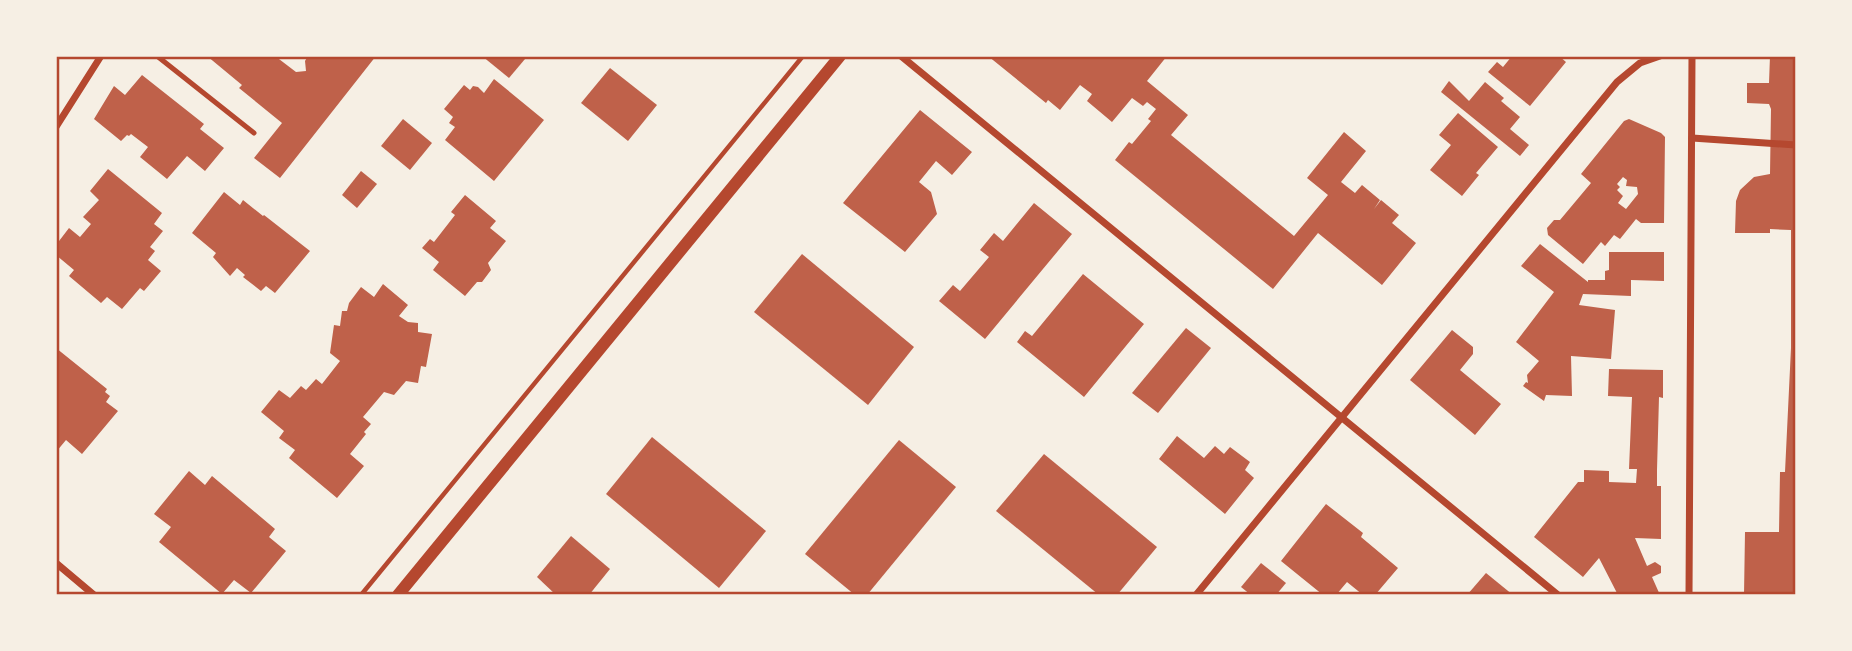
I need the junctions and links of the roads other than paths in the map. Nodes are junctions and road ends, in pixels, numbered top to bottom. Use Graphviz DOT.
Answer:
graph roads {
  1 [pos="101,56"];
  2 [pos="157,56"];
  3 [pos="840,56"];
  4 [pos="901,56"];
  5 [pos="1660,56"];
  6 [pos="1692,56"];
  7 [pos="56,127"];
  8 [pos="254,133"];
  9 [pos="1692,138"];
  10 [pos="1796,145"];
  11 [pos="1342,416"];
  12 [pos="56,563"];
  13 [pos="94,595"];
  14 [pos="398,595"];
  15 [pos="1196,595"];
  16 [pos="1558,595"];
  17 [pos="1689,595"];
  1 -- 7 [label="street"];
  2 -- 8 [label="lane"];
  3 -- 14 [label="street"];
  4 -- 11 [label="street"];
  5 -- 11 [label="street"];
  6 -- 9 [label="street"];
  9 -- 10 [label="street"];
  9 -- 17 [label="street"];
  11 -- 15 [label="street"];
  11 -- 16 [label="street"];
  12 -- 13 [label="street"];
}
